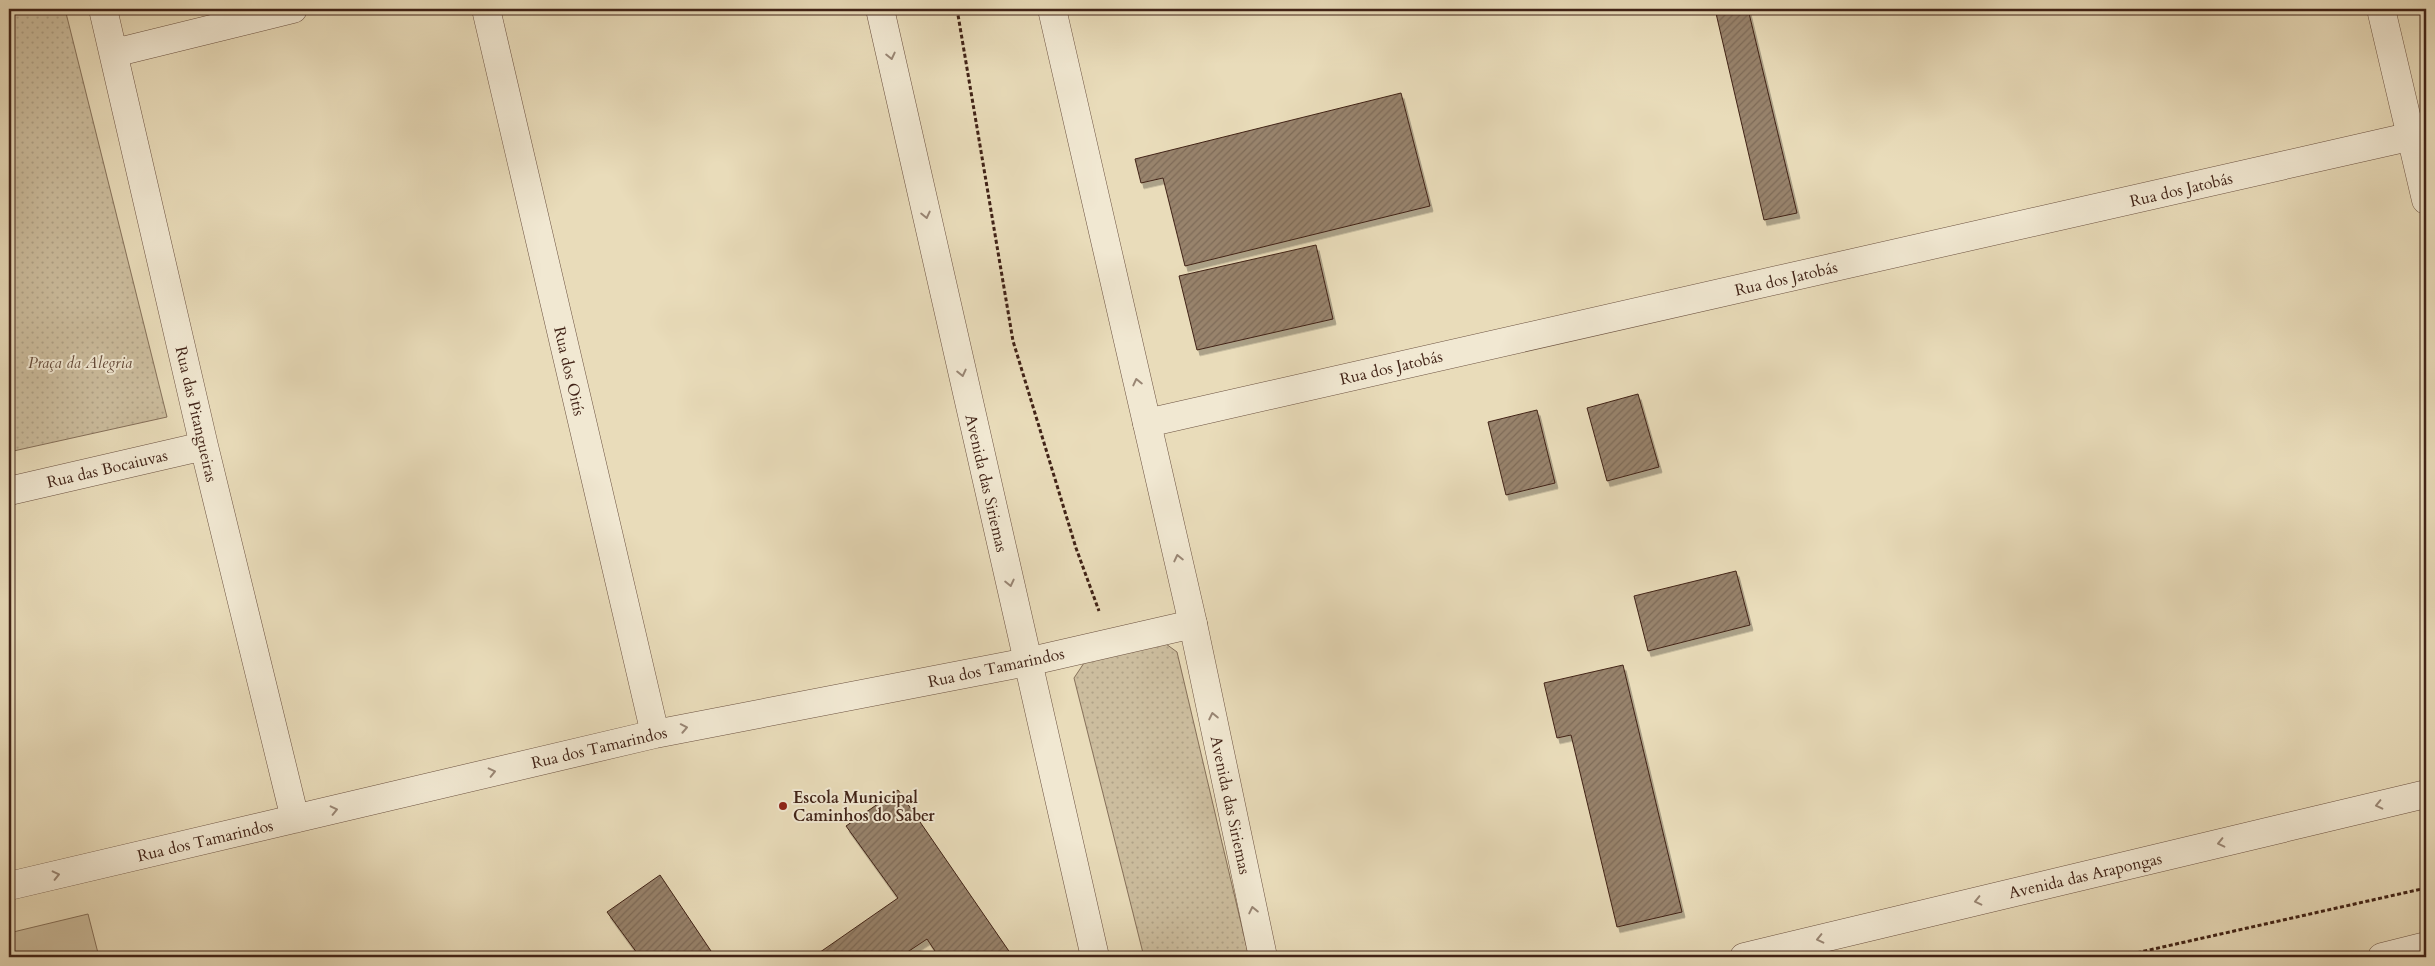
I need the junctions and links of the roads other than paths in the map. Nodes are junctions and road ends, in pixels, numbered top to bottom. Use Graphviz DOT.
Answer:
graph roads {
  1 [pos="103,9"];
  2 [pos="292,9"];
  3 [pos="486,9"];
  4 [pos="880,9"];
  5 [pos="1052,9"];
  6 [pos="2381,9"];
  7 [pos="114,53"];
  8 [pos="2419,135"];
  9 [pos="2426,200"];
  10 [pos="1146,423"];
  11 [pos="204,446"];
  12 [pos="9,491"];
  13 [pos="1193,624"];
  14 [pos="1027,662"];
  15 [pos="655,734"];
  16 [pos="2426,794"];
  17 [pos="295,819"];
  18 [pos="9,886"];
  19 [pos="2426,946"];
  20 [pos="1095,957"];
  21 [pos="1263,957"];
  22 [pos="1744,957"];
  23 [pos="2382,957"];
  1 -- 7 [label="street, Rua das Pitangueiras"];
  2 -- 7 [label="street"];
  3 -- 15 [label="street, Rua dos Oitís"];
  4 -- 14 [label="street, Avenida das Siriemas, one-way"];
  10 -- 5 [label="street, Avenida das Siriemas, one-way"];
  6 -- 8 [label="street"];
  7 -- 11 [label="street, Rua das Pitangueiras"];
  8 -- 9 [label="street"];
  8 -- 10 [label="street, Rua dos Jatobás"];
  13 -- 10 [label="street, Avenida das Siriemas, one-way"];
  11 -- 12 [label="street, Rua das Bocaiuvas"];
  11 -- 17 [label="street, Rua das Pitangueiras"];
  13 -- 14 [label="street, Rua dos Tamarindos"];
  21 -- 13 [label="street, Avenida das Siriemas, one-way"];
  15 -- 14 [label="street, Rua dos Tamarindos, one-way"];
  14 -- 20 [label="street, Avenida das Siriemas"];
  17 -- 15 [label="street, Rua dos Tamarindos, one-way"];
  16 -- 22 [label="street, Avenida das Arapongas, one-way"];
  18 -- 17 [label="street, Rua dos Tamarindos, one-way"];
  19 -- 23 [label="street"];
}
